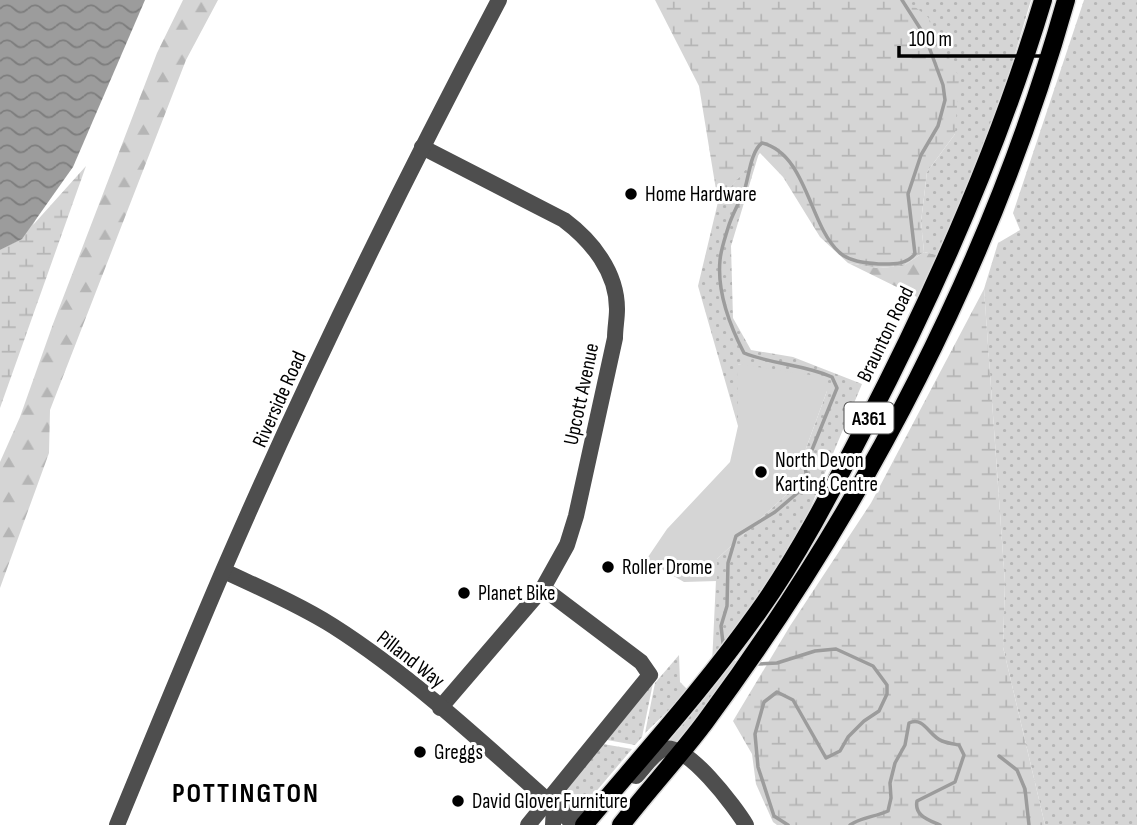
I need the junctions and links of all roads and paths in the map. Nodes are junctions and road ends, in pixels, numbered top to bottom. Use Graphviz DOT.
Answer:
graph roads {
  1 [pos="499,0"];
  2 [pos="1043,0"];
  3 [pos="1066,0"];
  4 [pos="422,147"];
  5 [pos="224,570"];
  6 [pos="543,587"];
  7 [pos="440,708"];
  8 [pos="706,721"];
  9 [pos="682,752"];
  10 [pos="668,768"];
  11 [pos="700,769"];
  12 [pos="613,791"];
  13 [pos="550,803"];
  14 [pos="597,810"];
  15 [pos="620,824"];
  16 [pos="117,825"];
  17 [pos="528,825"];
  18 [pos="553,825"];
  19 [pos="575,825"];
  20 [pos="584,825"];
  21 [pos="746,825"];
  1 -- 4 [label="street, Riverside Road"];
  2 -- 12 [label="main road, Braunton Road / A361"];
  3 -- 8 [label="main road, A361"];
  4 -- 5 [label="street, Riverside Road"];
  4 -- 6 [label="street, Upcott Avenue"];
  5 -- 7 [label="street, Pilland Way"];
  5 -- 16 [label="street, Riverside Road"];
  6 -- 7 [label="street, Upcott Avenue"];
  6 -- 13 [label="street"];
  7 -- 13 [label="street, Pilland Way"];
  8 -- 9 [label="main road, A361"];
  8 -- 11 [label="street"];
  9 -- 10 [label="main road, A361"];
  9 -- 11 [label="street"];
  9 -- 12 [label="street"];
  10 -- 11 [label="street"];
  10 -- 15 [label="main road, A361"];
  11 -- 21 [label="street"];
  12 -- 14 [label="main road, Braunton Road / A361"];
  13 -- 14 [label="street"];
  13 -- 17 [label="street"];
  13 -- 18 [label="street"];
  13 -- 19 [label="street, Pilland Way"];
  14 -- 20 [label="main road, Braunton Road / A361"];
}
